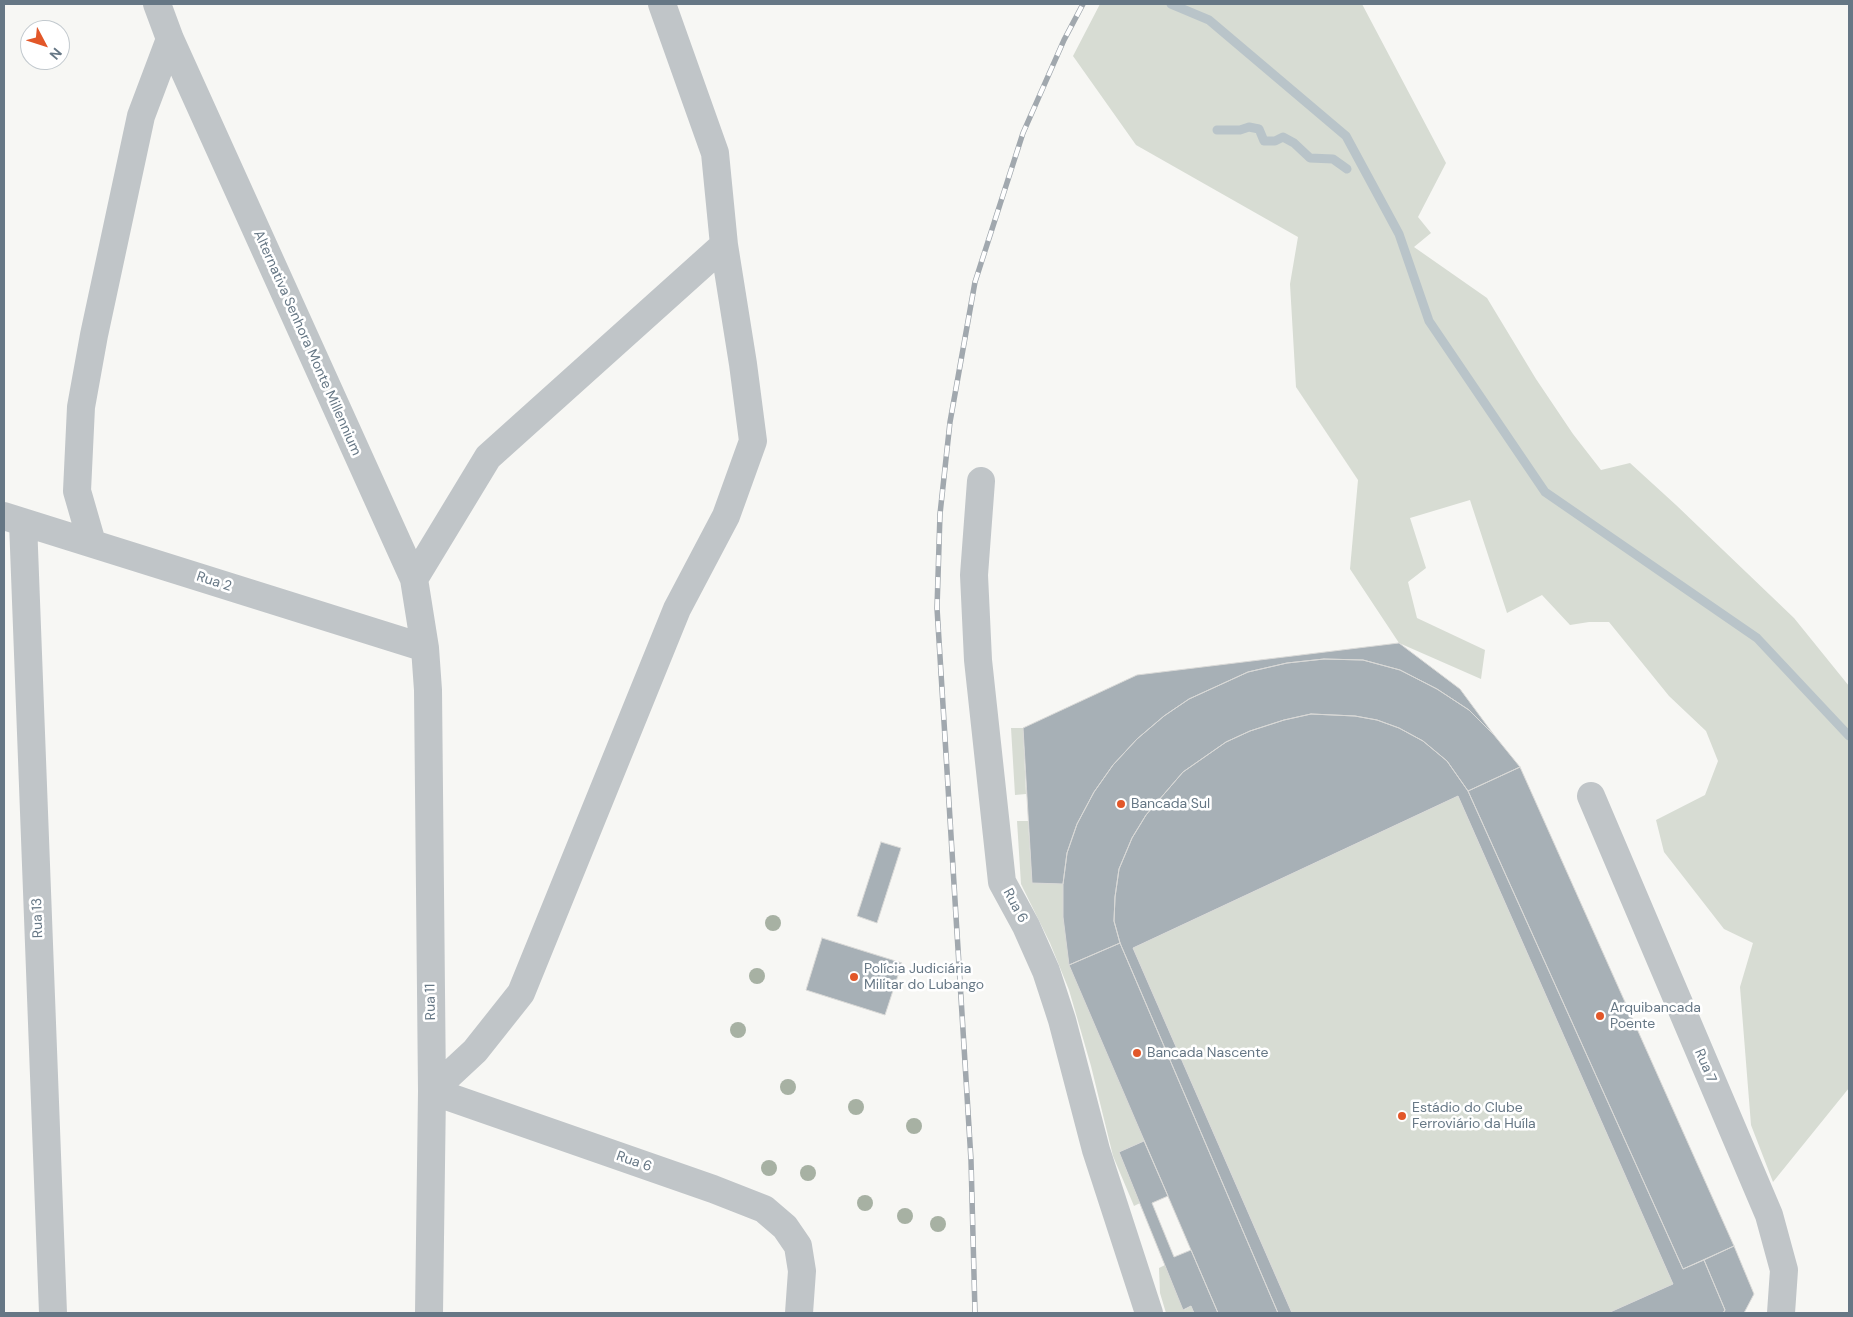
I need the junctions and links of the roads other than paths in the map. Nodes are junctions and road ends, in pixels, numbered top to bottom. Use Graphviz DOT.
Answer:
graph roads {
  1 [pos="158,4"];
  2 [pos="662,4"];
  3 [pos="170,39"];
  4 [pos="724,245"];
  5 [pos="981,481"];
  6 [pos="13,519"];
  7 [pos="92,543"];
  8 [pos="414,579"];
  9 [pos="425,648"];
  10 [pos="428,690"];
  11 [pos="1591,796"];
  12 [pos="432,1091"];
  13 [pos="53,1313"];
  14 [pos="429,1313"];
  15 [pos="799,1313"];
  16 [pos="1149,1313"];
  17 [pos="1781,1313"];
  1 -- 3 [label="street, Alternativa Senhora Monte Millennium"];
  2 -- 4 [label="street"];
  3 -- 7 [label="street"];
  3 -- 8 [label="street, Alternativa Senhora Monte Millennium"];
  4 -- 8 [label="street"];
  4 -- 12 [label="street"];
  5 -- 16 [label="street, Rua 6"];
  6 -- 7 [label="street, Rua 2"];
  6 -- 13 [label="street, Rua 13"];
  7 -- 9 [label="street, Rua 2"];
  8 -- 9 [label="street, Alternativa Senhora Monte Millennium"];
  9 -- 10 [label="street, Alternativa Senhora Monte Millennium"];
  10 -- 12 [label="street, Rua 11"];
  11 -- 17 [label="street, Rua 7"];
  12 -- 14 [label="street, Rua 11"];
  12 -- 15 [label="street, Rua 6"];
}
